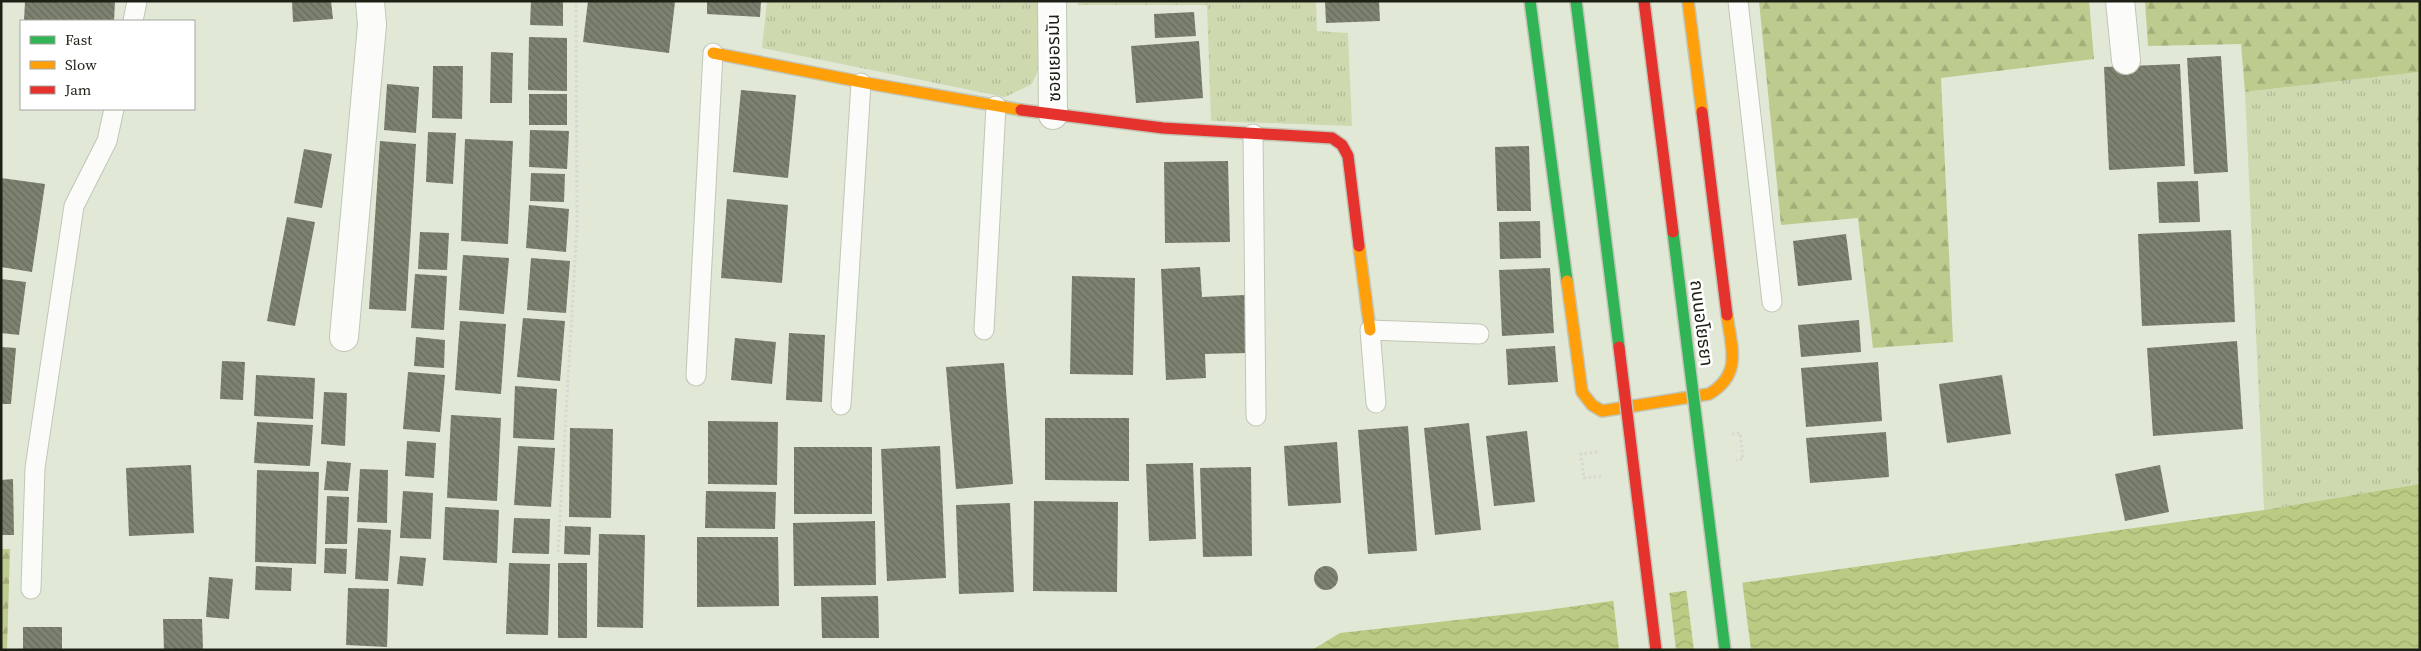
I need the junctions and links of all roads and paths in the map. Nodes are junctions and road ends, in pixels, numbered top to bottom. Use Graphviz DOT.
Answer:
graph roads {
  1 [pos="138,1"];
  2 [pos="370,1"];
  3 [pos="576,1"];
  4 [pos="1052,1"];
  5 [pos="1530,1"];
  6 [pos="1576,1"];
  7 [pos="1644,1"];
  8 [pos="1688,1"];
  9 [pos="1738,1"];
  10 [pos="2120,1"];
  11 [pos="133,20"];
  12 [pos="713,53"];
  13 [pos="2126,60"];
  14 [pos="861,82"];
  15 [pos="996,106"];
  16 [pos="114,110"];
  17 [pos="1053,115"];
  18 [pos="1253,134"];
  19 [pos="1772,302"];
  20 [pos="984,330"];
  21 [pos="1370,330"];
  22 [pos="1479,334"];
  23 [pos="344,337"];
  24 [pos="696,376"];
  25 [pos="1376,403"];
  26 [pos="841,404"];
  27 [pos="1256,416"];
  28 [pos="1597,452"];
  29 [pos="1611,475"];
  30 [pos="558,552"];
  31 [pos="31,589"];
  32 [pos="1656,650"];
  33 [pos="1725,650"];
  1 -- 11 [label="lane"];
  2 -- 23 [label="street"];
  3 -- 30 [label="path"];
  4 -- 17 [label="street, ซอยเยอรมัน"];
  5 -- 8 [label="street"];
  6 -- 32 [label="street, bridge"];
  7 -- 33 [label="street, ถนนอโยธยา, bridge"];
  9 -- 19 [label="lane"];
  10 -- 13 [label="street"];
  12 -- 14 [label="street"];
  12 -- 24 [label="lane"];
  14 -- 15 [label="street"];
  14 -- 26 [label="lane"];
  15 -- 17 [label="street"];
  15 -- 20 [label="lane"];
  16 -- 31 [label="lane"];
  17 -- 18 [label="street"];
  18 -- 21 [label="street"];
  18 -- 27 [label="lane"];
  21 -- 22 [label="lane"];
  21 -- 25 [label="lane"];
  28 -- 29 [label="path"];
}
